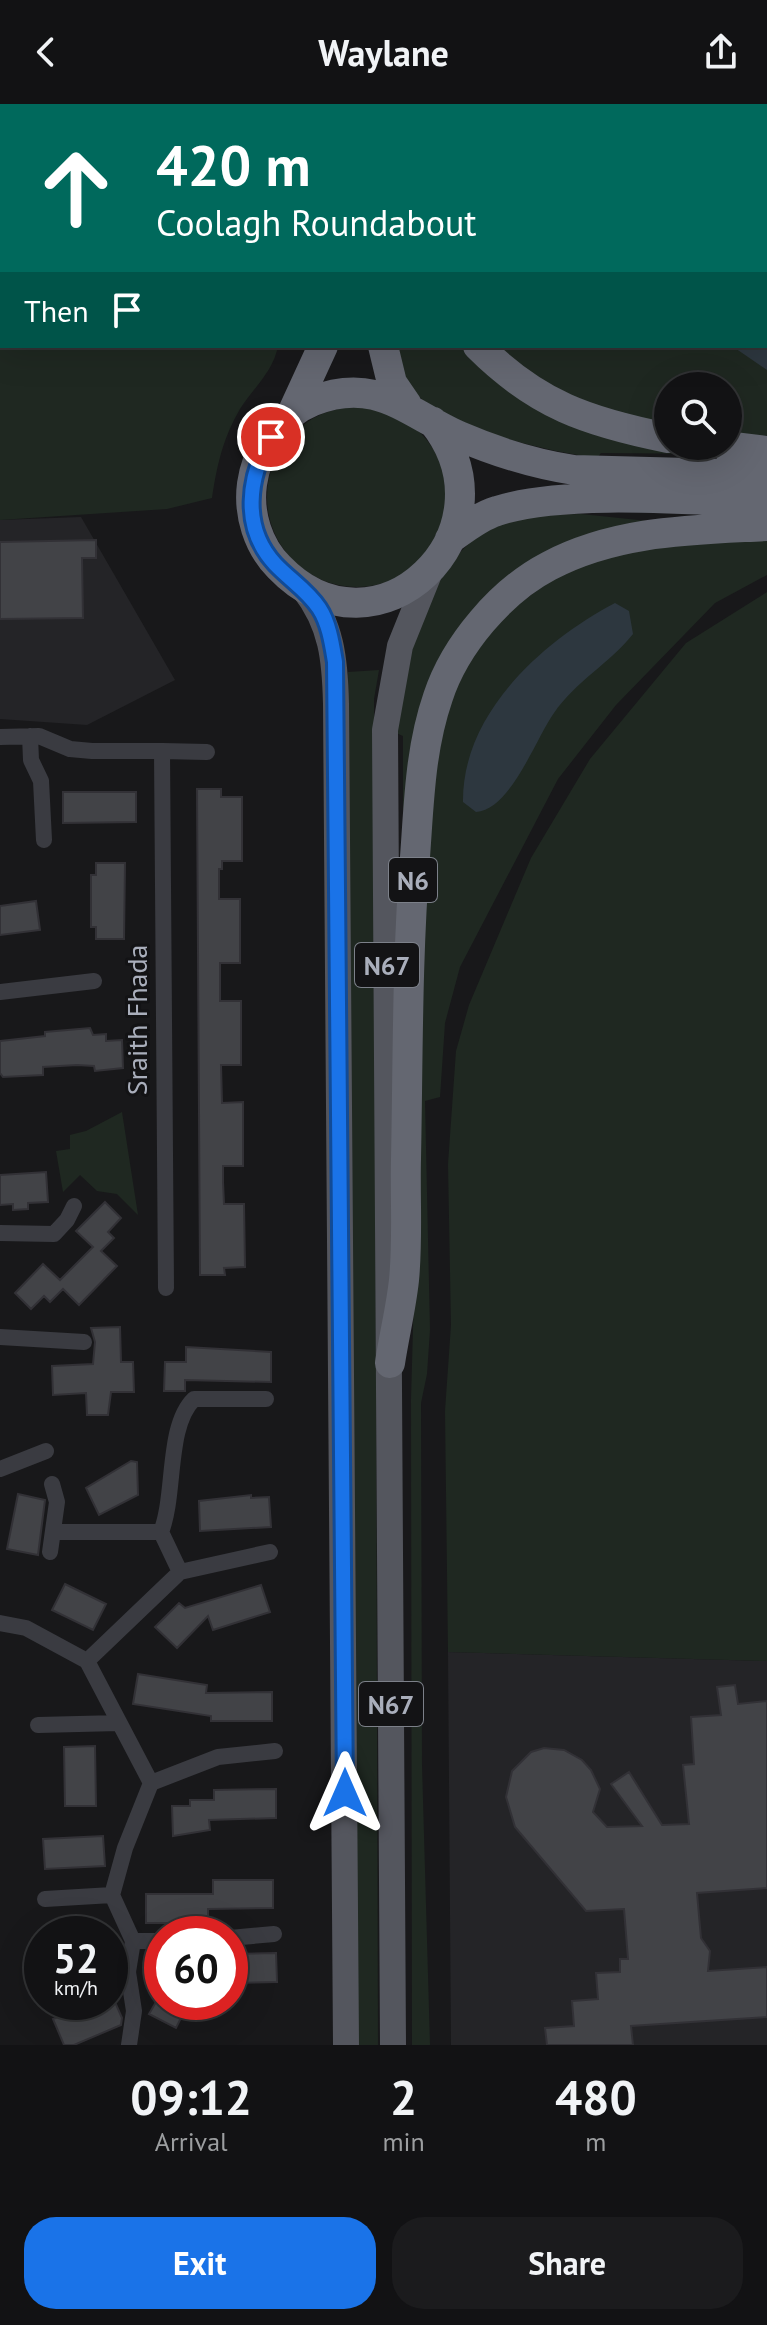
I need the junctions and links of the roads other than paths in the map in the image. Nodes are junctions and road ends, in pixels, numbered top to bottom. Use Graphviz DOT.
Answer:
graph roads {
  1 [pos="322,348"];
  2 [pos="383,348"];
  3 [pos="480,348"];
  4 [pos="407,405"];
  5 [pos="294,409"];
  6 [pos="433,422"];
  7 [pos="654,435"];
  8 [pos="742,448"];
  9 [pos="767,451"];
  10 [pos="767,475"];
  11 [pos="767,503"];
  12 [pos="767,526"];
  13 [pos="450,539"];
  14 [pos="429,574"];
  15 [pos="304,589"];
  16 [pos="30,736"];
  17 [pos="0,737"];
  18 [pos="162,751"];
  19 [pos="207,752"];
  20 [pos="44,840"];
  21 [pos="94,981"];
  22 [pos="0,992"];
  23 [pos="74,1206"];
  24 [pos="0,1233"];
  25 [pos="166,1288"];
  26 [pos="0,1337"];
  27 [pos="84,1342"];
  28 [pos="390,1363"];
  29 [pos="266,1399"];
  30 [pos="46,1451"];
  31 [pos="0,1469"];
  32 [pos="52,1484"];
  33 [pos="54,1532"];
  34 [pos="161,1532"];
  35 [pos="50,1552"];
  36 [pos="270,1552"];
  37 [pos="180,1572"];
  38 [pos="0,1623"];
  39 [pos="87,1661"];
  40 [pos="119,1723"];
  41 [pos="38,1725"];
  42 [pos="275,1751"];
  43 [pos="151,1783"];
  44 [pos="112,1895"];
  45 [pos="45,1899"];
  46 [pos="274,1934"];
  47 [pos="248,1936"];
  48 [pos="133,1941"];
  49 [pos="144,1941"];
  50 [pos="129,2045"];
  51 [pos="346,2045"];
  52 [pos="393,2045"];
  1 -- 5 [label="highway"];
  2 -- 4 [label="highway"];
  3 -- 7 [label="highway"];
  4 -- 5 [label="highway"];
  4 -- 6 [label="highway"];
  5 -- 15 [label="highway"];
  6 -- 10 [label="highway"];
  6 -- 13 [label="highway"];
  8 -- 9 [label="highway"];
  11 -- 13 [label="highway"];
  12 -- 28 [label="highway, N6"];
  13 -- 14 [label="highway"];
  14 -- 15 [label="highway"];
  14 -- 28 [label="main road, N67"];
  15 -- 51 [label="main road, N67"];
  16 -- 17 [label="street"];
  16 -- 18 [label="street"];
  16 -- 20 [label="street"];
  18 -- 19 [label="street"];
  18 -- 25 [label="street, Sraith Fhada"];
  21 -- 22 [label="street"];
  23 -- 24 [label="street"];
  26 -- 27 [label="street"];
  28 -- 52 [label="main road, N67"];
  29 -- 34 [label="street"];
  30 -- 31 [label="street"];
  32 -- 33 [label="street"];
  33 -- 34 [label="street"];
  33 -- 35 [label="street"];
  34 -- 37 [label="street"];
  36 -- 37 [label="street"];
  37 -- 39 [label="street"];
  38 -- 39 [label="street"];
  39 -- 40 [label="street"];
  40 -- 41 [label="street"];
  40 -- 43 [label="street"];
  42 -- 43 [label="street"];
  43 -- 44 [label="street"];
  44 -- 45 [label="street"];
  44 -- 48 [label="street"];
  46 -- 47 [label="street"];
  48 -- 49 [label="street"];
  48 -- 50 [label="street"];
}
